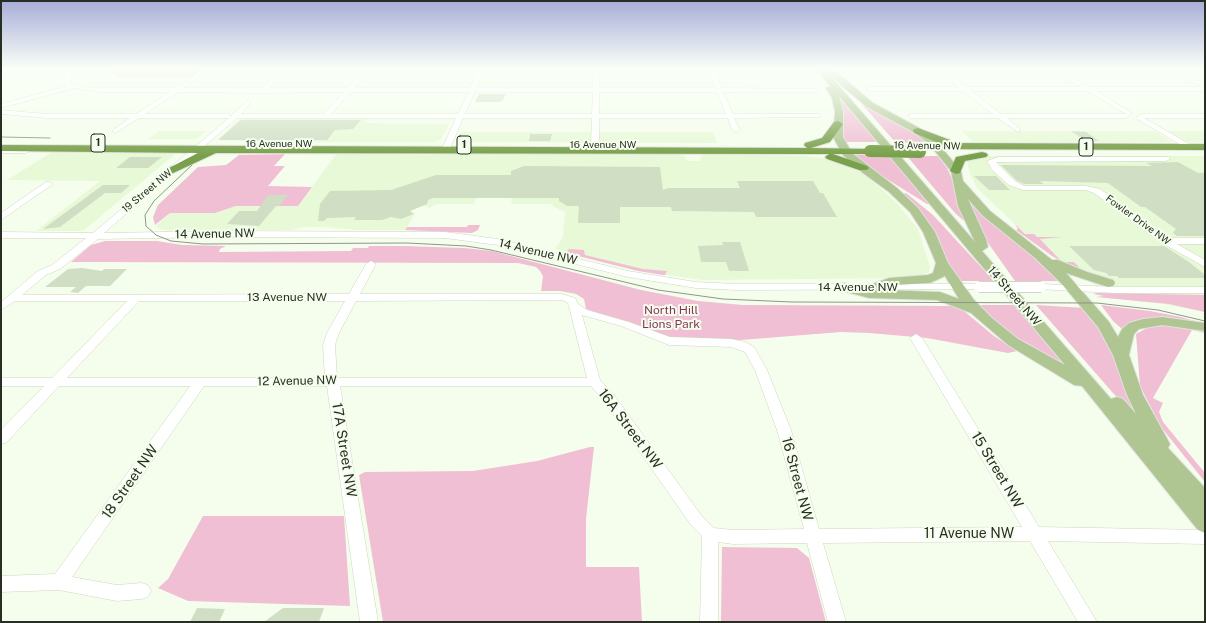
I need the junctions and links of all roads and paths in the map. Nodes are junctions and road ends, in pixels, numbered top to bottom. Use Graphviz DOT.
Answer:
graph roads {
  1 [pos="31,98"];
  2 [pos="165,98"];
  3 [pos="253,98"];
  4 [pos="342,98"];
  5 [pos="469,98"];
  6 [pos="596,98"];
  7 [pos="722,98"];
  8 [pos="836,98"];
  9 [pos="848,98"];
  10 [pos="850,98"];
  11 [pos="861,98"];
  12 [pos="976,98"];
  13 [pos="1103,98"];
  14 [pos="1,106"];
  15 [pos="1,112"];
  16 [pos="1128,114"];
  17 [pos="137,116"];
  18 [pos="232,116"];
  19 [pos="326,116"];
  20 [pos="461,116"];
  21 [pos="595,116"];
  22 [pos="730,116"];
  23 [pos="818,116"];
  24 [pos="911,116"];
  25 [pos="999,116"];
  26 [pos="1205,116"];
  27 [pos="1140,117"];
  28 [pos="838,124"];
  29 [pos="736,130"];
  30 [pos="1018,130"];
  31 [pos="115,131"];
  32 [pos="918,131"];
  33 [pos="595,145"];
  34 [pos="809,145"];
  35 [pos="195,147"];
  36 [pos="967,147"];
  37 [pos="1188,147"];
  38 [pos="1205,147"];
  39 [pos="2,149"];
  40 [pos="844,149"];
  41 [pos="938,149"];
  42 [pos="230,150"];
  43 [pos="444,151"];
  44 [pos="800,151"];
  45 [pos="1205,152"];
  46 [pos="996,153"];
  47 [pos="1166,159"];
  48 [pos="863,168"];
  49 [pos="171,171"];
  50 [pos="874,175"];
  51 [pos="957,176"];
  52 [pos="49,184"];
  53 [pos="1,217"];
  54 [pos="108,224"];
  55 [pos="954,227"];
  56 [pos="1,234"];
  57 [pos="84,235"];
  58 [pos="95,236"];
  59 [pos="134,236"];
  60 [pos="1166,241"];
  61 [pos="1205,241"];
  62 [pos="982,247"];
  63 [pos="1039,255"];
  64 [pos="942,263"];
  65 [pos="371,264"];
  66 [pos="1205,264"];
  67 [pos="42,273"];
  68 [pos="1108,283"];
  69 [pos="1205,284"];
  70 [pos="844,287"];
  71 [pos="877,287"];
  72 [pos="958,287"];
  73 [pos="1072,287"];
  74 [pos="1205,291"];
  75 [pos="353,297"];
  76 [pos="12,298"];
  77 [pos="136,298"];
  78 [pos="574,306"];
  79 [pos="1,307"];
  80 [pos="976,310"];
  81 [pos="1205,327"];
  82 [pos="916,338"];
  83 [pos="1120,355"];
  84 [pos="56,381"];
  85 [pos="332,381"];
  86 [pos="1,382"];
  87 [pos="200,382"];
  88 [pos="594,382"];
  89 [pos="1093,388"];
  90 [pos="1,439"];
  91 [pos="1171,463"];
  92 [pos="1205,501"];
  93 [pos="1205,524"];
  94 [pos="710,534"];
  95 [pos="1036,534"];
  96 [pos="1205,537"];
  97 [pos="813,538"];
  98 [pos="59,582"];
  99 [pos="1,584"];
  100 [pos="142,590"];
  101 [pos="369,622"];
  102 [pos="709,622"];
  103 [pos="837,622"];
  104 [pos="1088,622"];
  1 -- 14 [label="street"];
  2 -- 17 [label="street"];
  3 -- 18 [label="street, 19 Street NW"];
  4 -- 19 [label="street"];
  5 -- 20 [label="street"];
  6 -- 21 [label="street"];
  7 -- 22 [label="street"];
  8 -- 28 [label="main road"];
  9 -- 55 [label="main road, 14 Street NW"];
  10 -- 62 [label="main road, 14 Street NW"];
  11 -- 32 [label="main road"];
  12 -- 25 [label="street"];
  13 -- 16 [label="street"];
  15 -- 17 [label="street"];
  16 -- 25 [label="street"];
  16 -- 27 [label="street"];
  17 -- 18 [label="street"];
  17 -- 31 [label="street"];
  18 -- 19 [label="street"];
  18 -- 35 [label="street, 19 Street NW"];
  19 -- 20 [label="street"];
  20 -- 21 [label="street"];
  20 -- 43 [label="street"];
  21 -- 22 [label="street"];
  21 -- 33 [label="street"];
  22 -- 23 [label="street"];
  22 -- 29 [label="street"];
  24 -- 25 [label="street"];
  25 -- 30 [label="street"];
  26 -- 27 [label="street"];
  27 -- 37 [label="street"];
  28 -- 34 [label="highway"];
  28 -- 40 [label="main road"];
  32 -- 36 [label="highway"];
  32 -- 41 [label="main road"];
  33 -- 34 [label="highway, 16 Avenue NW / 1"];
  33 -- 43 [label="highway, 16 Avenue NW / 1"];
  34 -- 40 [label="highway, 16 Avenue NW / 1"];
  35 -- 39 [label="highway, 16 Avenue NW / 1"];
  35 -- 39 [label="highway, 16 Avenue NW / 1"];
  35 -- 42 [label="highway, 16 Avenue NW / 1"];
  35 -- 43 [label="highway, 16 Avenue NW / 1"];
  35 -- 49 [label="street, 19 Street NW"];
  35 -- 57 [label="street, 19 Street NW"];
  36 -- 37 [label="highway, 16 Avenue NW / 1"];
  36 -- 41 [label="highway, 16 Avenue NW / 1"];
  37 -- 38 [label="highway, 16 Avenue NW / 1"];
  40 -- 41 [label="highway, 16 Avenue NW / 1, bridge"];
  40 -- 44 [label="highway, 16 Avenue NW / 1"];
  40 -- 48 [label="main road"];
  41 -- 46 [label="highway, 16 Avenue NW / 1"];
  41 -- 51 [label="main road"];
  42 -- 43 [label="highway, 16 Avenue NW / 1"];
  42 -- 49 [label="highway"];
  43 -- 44 [label="highway, 16 Avenue NW / 1"];
  44 -- 48 [label="highway"];
  45 -- 46 [label="highway, 16 Avenue NW / 1"];
  46 -- 51 [label="highway"];
  47 -- 60 [label="street, Fowler Drive NW"];
  48 -- 50 [label="main road"];
  49 -- 54 [label="street, 19 Street NW"];
  50 -- 55 [label="main road"];
  50 -- 64 [label="main road"];
  51 -- 62 [label="main road"];
  51 -- 63 [label="main road"];
  52 -- 53 [label="street"];
  54 -- 58 [label="street, 19 Street NW"];
  54 -- 59 [label="street"];
  55 -- 89 [label="main road, 14 Street NW"];
  56 -- 57 [label="street, 14 Avenue NW"];
  57 -- 58 [label="street, 14 Avenue NW"];
  57 -- 67 [label="street, 19 Street NW"];
  58 -- 59 [label="street, 14 Avenue NW"];
  58 -- 67 [label="street, 19 Street NW"];
  59 -- 70 [label="street, 14 Avenue NW"];
  60 -- 61 [label="street"];
  60 -- 66 [label="street, Fowler Drive NW"];
  62 -- 91 [label="main road, 14 Street NW"];
  63 -- 68 [label="main road"];
  63 -- 73 [label="main road"];
  64 -- 71 [label="main road"];
  64 -- 72 [label="main road"];
  65 -- 75 [label="street, 17A Street NW"];
  67 -- 76 [label="street, 19 Street NW"];
  68 -- 69 [label="street, 14 Avenue NW"];
  68 -- 73 [label="street, 14 Avenue NW"];
  70 -- 71 [label="street, 14 Avenue NW"];
  70 -- 80 [label="main road"];
  71 -- 72 [label="street, 14 Avenue NW"];
  72 -- 73 [label="street, 14 Avenue NW, bridge"];
  72 -- 80 [label="main road"];
  73 -- 74 [label="street, 14 Avenue NW"];
  73 -- 83 [label="main road"];
  75 -- 77 [label="street, 13 Avenue NW"];
  75 -- 78 [label="street, 13 Avenue NW"];
  75 -- 85 [label="street, 17A Street NW"];
  76 -- 77 [label="street, 13 Avenue NW"];
  76 -- 79 [label="street, 19 Street NW"];
  77 -- 84 [label="street"];
  78 -- 88 [label="street, 16A Street NW"];
  78 -- 97 [label="street, 16 Street NW"];
  80 -- 89 [label="main road"];
  81 -- 83 [label="main road"];
  82 -- 95 [label="street, 15 Street NW"];
  83 -- 91 [label="main road"];
  84 -- 86 [label="street, 12 Avenue NW"];
  84 -- 87 [label="street, 12 Avenue NW"];
  84 -- 90 [label="street"];
  85 -- 87 [label="street, 12 Avenue NW"];
  85 -- 88 [label="street, 12 Avenue NW"];
  85 -- 101 [label="street, 17A Street NW"];
  87 -- 98 [label="street, 18 Street NW"];
  88 -- 94 [label="street, 16A Street NW"];
  89 -- 93 [label="main road, 14 Street NW"];
  91 -- 92 [label="main road, 14 Street NW"];
  94 -- 97 [label="street, 11 Avenue NW"];
  94 -- 102 [label="street"];
  95 -- 96 [label="street, 11 Avenue NW"];
  95 -- 97 [label="street, 11 Avenue NW"];
  95 -- 104 [label="street, 15 Street NW"];
  97 -- 103 [label="street, 16 Street NW"];
  98 -- 99 [label="street"];
  98 -- 100 [label="street"];
}
